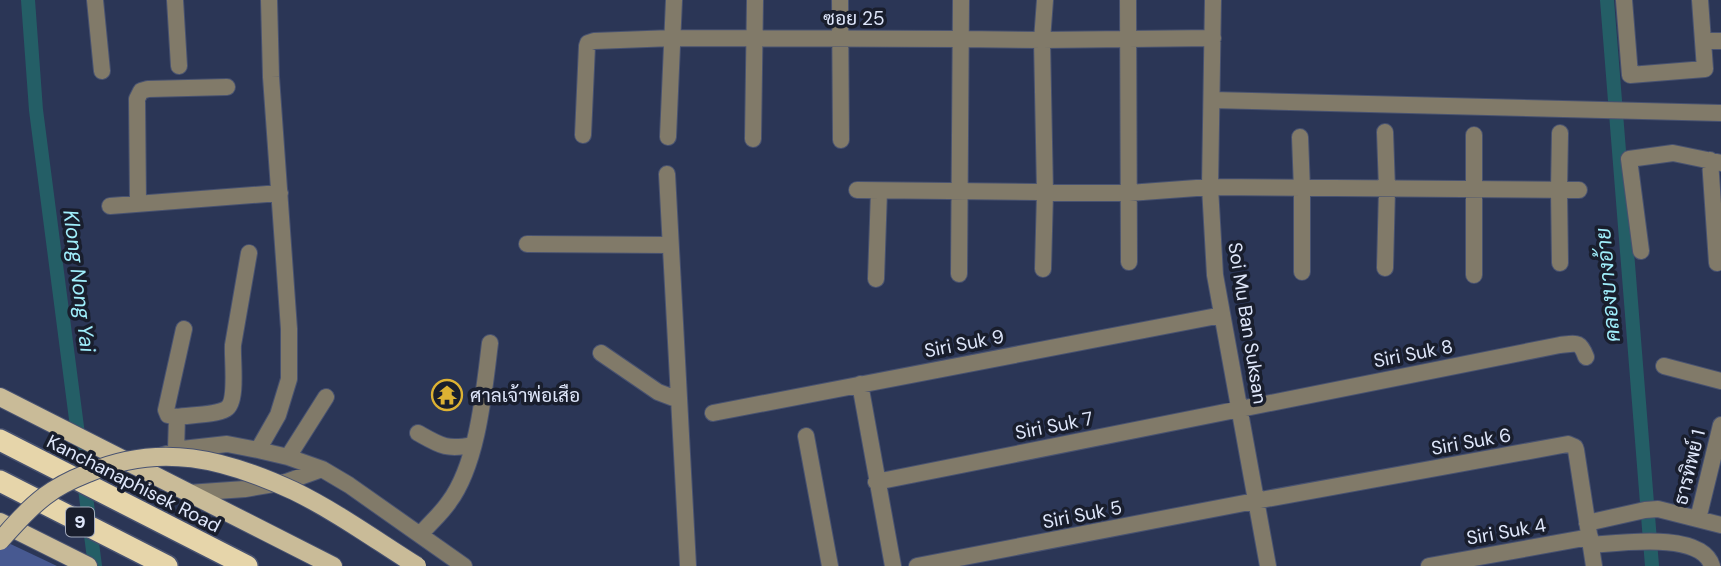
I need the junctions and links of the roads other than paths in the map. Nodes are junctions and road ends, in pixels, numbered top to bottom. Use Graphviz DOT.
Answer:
graph roads {
  1 [pos="95,0"];
  2 [pos="175,0"];
  3 [pos="269,0"];
  4 [pos="674,0"];
  5 [pos="755,0"];
  6 [pos="840,0"];
  7 [pos="961,0"];
  8 [pos="1045,0"];
  9 [pos="1128,0"];
  10 [pos="1213,0"];
  11 [pos="1624,0"];
  12 [pos="1700,0"];
  13 [pos="673,38"];
  14 [pos="754,38"];
  15 [pos="1213,38"];
  16 [pos="839,39"];
  17 [pos="961,39"];
  18 [pos="1128,39"];
  19 [pos="1042,40"];
  20 [pos="1703,41"];
  21 [pos="1721,41"];
  22 [pos="179,66"];
  23 [pos="102,71"];
  24 [pos="227,87"];
  25 [pos="1212,100"];
  26 [pos="1721,113"];
  27 [pos="1385,132"];
  28 [pos="1560,133"];
  29 [pos="583,135"];
  30 [pos="1474,135"];
  31 [pos="668,137"];
  32 [pos="1300,137"];
  33 [pos="753,139"];
  34 [pos="841,141"];
  35 [pos="1715,161"];
  36 [pos="667,174"];
  37 [pos="1210,187"];
  38 [pos="1302,188"];
  39 [pos="1387,189"];
  40 [pos="857,190"];
  41 [pos="1473,190"];
  42 [pos="1559,190"];
  43 [pos="1579,190"];
  44 [pos="879,191"];
  45 [pos="960,191"];
  46 [pos="280,193"];
  47 [pos="1045,193"];
  48 [pos="1129,193"];
  49 [pos="138,204"];
  50 [pos="110,206"];
  51 [pos="527,244"];
  52 [pos="670,244"];
  53 [pos="1641,251"];
  54 [pos="249,253"];
  55 [pos="1129,262"];
  56 [pos="1560,263"];
  57 [pos="1717,263"];
  58 [pos="1385,268"];
  59 [pos="1043,269"];
  60 [pos="1302,272"];
  61 [pos="959,274"];
  62 [pos="1474,275"];
  63 [pos="876,279"];
  64 [pos="1222,316"];
  65 [pos="184,329"];
  66 [pos="490,343"];
  67 [pos="601,354"];
  68 [pos="1586,357"];
  69 [pos="1664,366"];
  70 [pos="1721,381"];
  71 [pos="860,384"];
  72 [pos="0,397"];
  73 [pos="326,397"];
  74 [pos="679,400"];
  75 [pos="1240,409"];
  76 [pos="713,413"];
  77 [pos="177,417"];
  78 [pos="1721,425"];
  79 [pos="418,433"];
  80 [pos="806,436"];
  81 [pos="6,443"];
  82 [pos="473,446"];
  83 [pos="176,450"];
  84 [pos="258,450"];
  85 [pos="288,457"];
  86 [pos="322,469"];
  87 [pos="144,471"];
  88 [pos="2,482"];
  89 [pos="876,482"];
  90 [pos="188,493"];
  91 [pos="1255,501"];
  92 [pos="1698,519"];
  93 [pos="1721,525"];
  94 [pos="7,526"];
  95 [pos="420,535"];
  96 [pos="1590,535"];
  97 [pos="0,541"];
  98 [pos="162,563"];
  99 [pos="953,563"];
  100 [pos="88,566"];
  101 [pos="247,566"];
  102 [pos="333,566"];
  103 [pos="417,566"];
  104 [pos="464,566"];
  105 [pos="688,566"];
  106 [pos="830,566"];
  107 [pos="893,566"];
  108 [pos="917,566"];
  109 [pos="1268,566"];
  110 [pos="1429,566"];
  111 [pos="1594,566"];
  112 [pos="1712,566"];
  1 -- 23 [label="street"];
  2 -- 22 [label="street"];
  3 -- 46 [label="street"];
  4 -- 13 [label="street"];
  5 -- 14 [label="street"];
  6 -- 16 [label="street"];
  7 -- 17 [label="street"];
  8 -- 19 [label="street"];
  9 -- 18 [label="street"];
  10 -- 15 [label="street, Soi Mu Ban Suksan"];
  11 -- 20 [label="street"];
  12 -- 20 [label="street"];
  13 -- 14 [label="street, ซอย 25"];
  13 -- 29 [label="street, ซอย 25"];
  13 -- 31 [label="street"];
  14 -- 16 [label="street, ซอย 25"];
  14 -- 33 [label="street"];
  15 -- 18 [label="street, ซอย 25"];
  15 -- 25 [label="street, Soi Mu Ban Suksan"];
  16 -- 17 [label="street, ซอย 25"];
  16 -- 34 [label="street"];
  17 -- 19 [label="street, ซอย 25"];
  17 -- 45 [label="street"];
  18 -- 19 [label="street, ซอย 25"];
  18 -- 48 [label="street"];
  19 -- 47 [label="street"];
  20 -- 21 [label="street"];
  24 -- 49 [label="street"];
  25 -- 26 [label="street"];
  25 -- 37 [label="street, Soi Mu Ban Suksan"];
  27 -- 39 [label="street"];
  28 -- 42 [label="street"];
  30 -- 41 [label="street"];
  32 -- 38 [label="street"];
  35 -- 53 [label="street"];
  35 -- 57 [label="street"];
  36 -- 52 [label="street"];
  37 -- 38 [label="street"];
  37 -- 48 [label="street"];
  37 -- 64 [label="street, Soi Mu Ban Suksan"];
  38 -- 39 [label="street"];
  38 -- 60 [label="street"];
  39 -- 41 [label="street"];
  39 -- 58 [label="street"];
  40 -- 44 [label="street"];
  41 -- 42 [label="street"];
  41 -- 62 [label="street"];
  42 -- 43 [label="street"];
  42 -- 56 [label="street"];
  44 -- 45 [label="street"];
  44 -- 63 [label="street"];
  45 -- 47 [label="street"];
  45 -- 61 [label="street"];
  46 -- 49 [label="street"];
  46 -- 84 [label="street"];
  47 -- 48 [label="street"];
  47 -- 59 [label="street"];
  48 -- 55 [label="street"];
  49 -- 50 [label="street"];
  51 -- 52 [label="street"];
  52 -- 74 [label="street"];
  54 -- 77 [label="street"];
  64 -- 71 [label="street, Siri Suk 9"];
  64 -- 75 [label="street, Soi Mu Ban Suksan"];
  65 -- 77 [label="street"];
  66 -- 82 [label="street"];
  67 -- 74 [label="street"];
  68 -- 75 [label="street, Siri Suk 8"];
  69 -- 70 [label="street"];
  71 -- 76 [label="street, Siri Suk 9"];
  71 -- 89 [label="street"];
  72 -- 87 [label="main road"];
  73 -- 85 [label="street"];
  74 -- 105 [label="street"];
  75 -- 89 [label="street, Siri Suk 7"];
  75 -- 91 [label="street, Soi Mu Ban Suksan"];
  77 -- 83 [label="street"];
  78 -- 92 [label="street, ธารทิพย์ 1"];
  79 -- 82 [label="street"];
  80 -- 106 [label="street"];
  81 -- 101 [label="highway, Kanchanaphisek Road / 9"];
  82 -- 95 [label="street"];
  83 -- 84 [label="street"];
  83 -- 87 [label="street"];
  84 -- 85 [label="street"];
  85 -- 86 [label="street"];
  86 -- 90 [label="street"];
  86 -- 95 [label="street"];
  87 -- 90 [label="main road"];
  88 -- 98 [label="highway, 9"];
  89 -- 107 [label="street"];
  90 -- 102 [label="main road"];
  91 -- 96 [label="street, Siri Suk 6"];
  91 -- 99 [label="street, Siri Suk 5"];
  91 -- 109 [label="street, Soi Mu Ban Suksan"];
  92 -- 93 [label="street"];
  92 -- 96 [label="street"];
  94 -- 100 [label="main road"];
  95 -- 104 [label="street"];
  96 -- 110 [label="street, Siri Suk 4"];
  96 -- 111 [label="street, Siri Suk 6"];
  96 -- 112 [label="street"];
  97 -- 103 [label="main road, bridge"];
  99 -- 108 [label="street, Siri Suk 5"];
}
